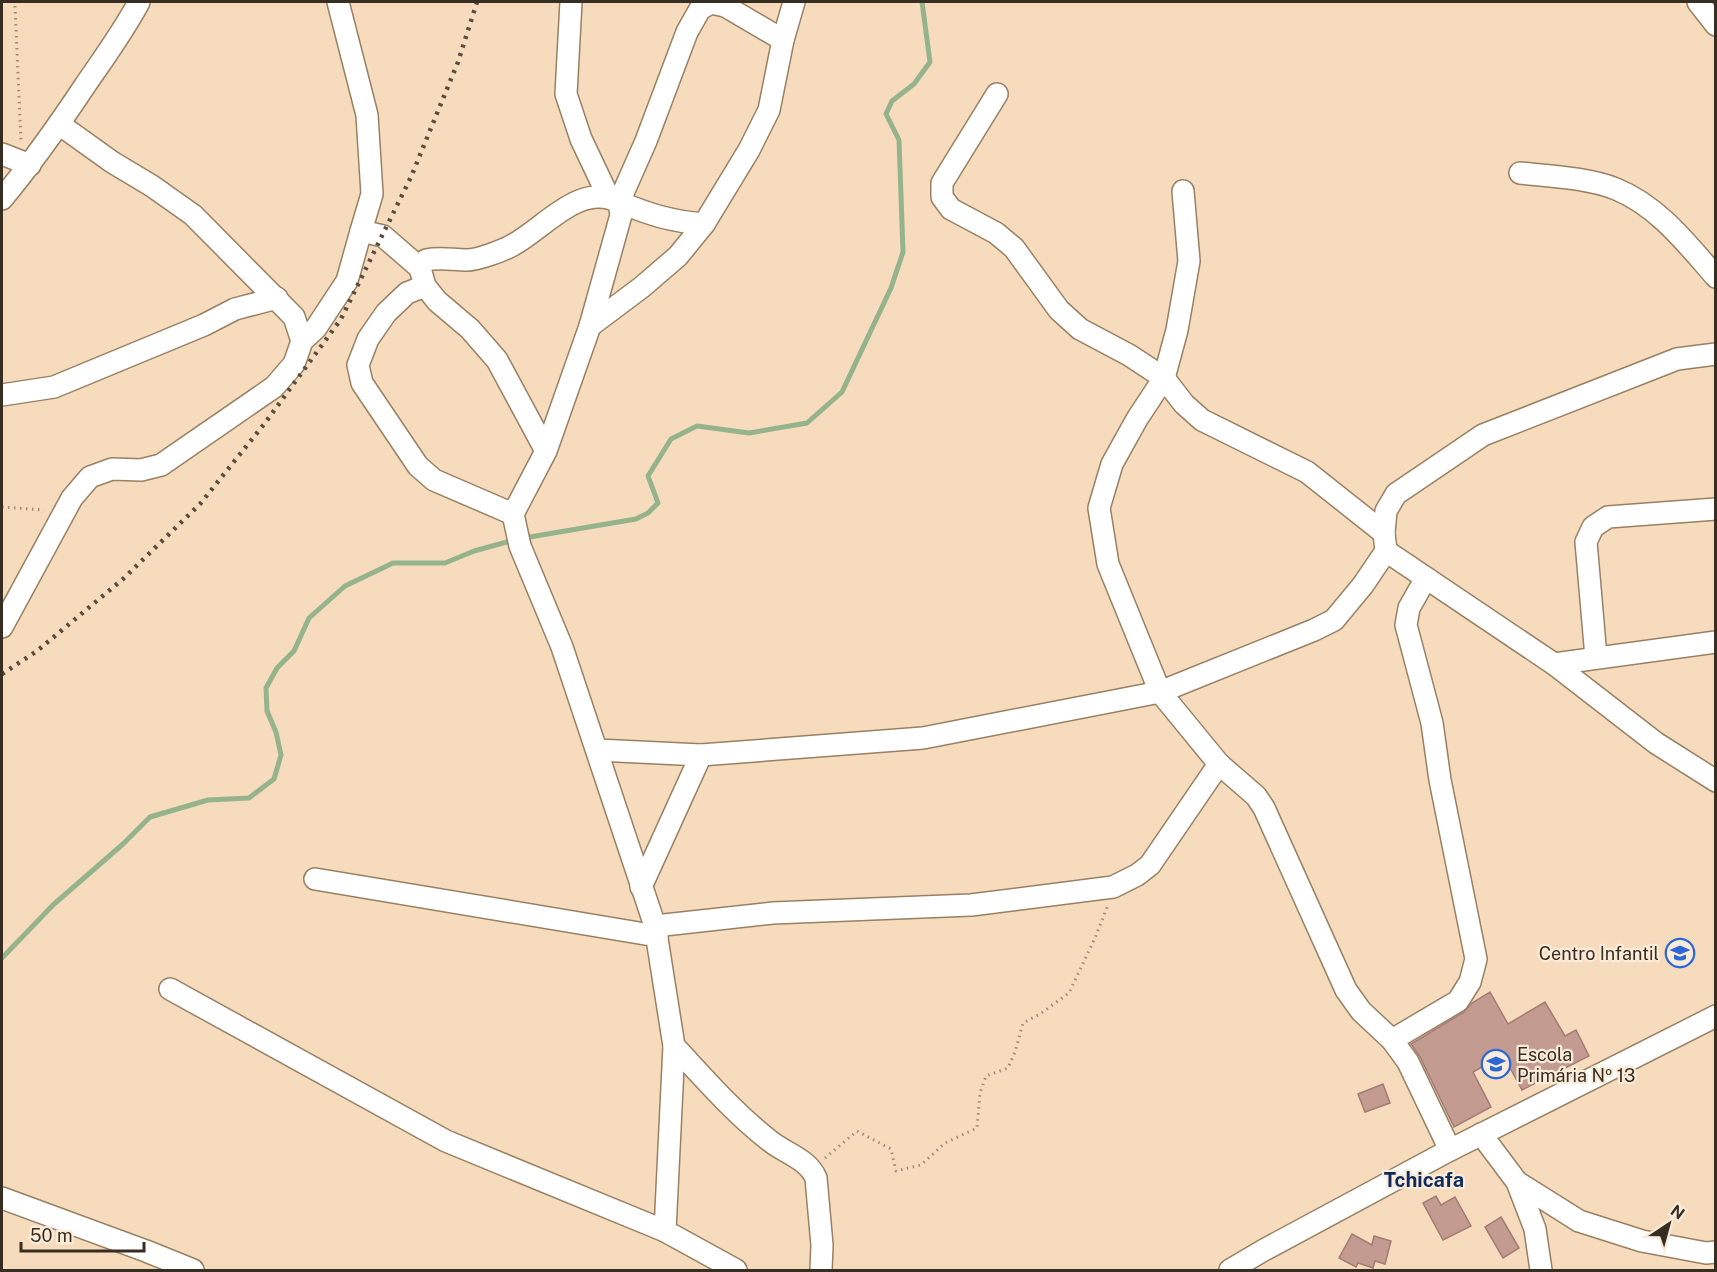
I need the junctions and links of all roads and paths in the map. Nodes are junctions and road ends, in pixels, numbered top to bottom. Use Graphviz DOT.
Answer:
graph roads {
  1 [pos="139,2"];
  2 [pos="338,2"];
  3 [pos="571,2"];
  4 [pos="794,2"];
  5 [pos="1698,2"];
  6 [pos="15,6"];
  7 [pos="1716,25"];
  8 [pos="783,39"];
  9 [pos="997,94"];
  10 [pos="59,124"];
  11 [pos="2,154"];
  12 [pos="26,163"];
  13 [pos="1520,173"];
  14 [pos="1183,190"];
  15 [pos="2,199"];
  16 [pos="613,199"];
  17 [pos="704,224"];
  18 [pos="361,231"];
  19 [pos="423,277"];
  20 [pos="1716,277"];
  21 [pos="277,297"];
  22 [pos="590,326"];
  23 [pos="302,341"];
  24 [pos="1716,354"];
  25 [pos="1164,378"];
  26 [pos="2,395"];
  27 [pos="546,451"];
  28 [pos="2,507"];
  29 [pos="1716,509"];
  30 [pos="64,512"];
  31 [pos="514,520"];
  32 [pos="1385,542"];
  33 [pos="1426,578"];
  34 [pos="2,627"];
  35 [pos="1716,642"];
  36 [pos="1596,657"];
  37 [pos="1554,664"];
  38 [pos="1160,692"];
  39 [pos="597,750"];
  40 [pos="701,755"];
  41 [pos="1219,764"];
  42 [pos="1716,781"];
  43 [pos="315,879"];
  44 [pos="641,887"];
  45 [pos="1113,887"];
  46 [pos="656,931"];
  47 [pos="170,989"];
  48 [pos="1716,1016"];
  49 [pos="1392,1040"];
  50 [pos="674,1046"];
  51 [pos="1482,1134"];
  52 [pos="1450,1150"];
  53 [pos="812,1169"];
  54 [pos="1517,1182"];
  55 [pos="2,1198"];
  56 [pos="665,1231"];
  57 [pos="1716,1252"];
  58 [pos="193,1270"];
  59 [pos="736,1270"];
  60 [pos="821,1270"];
  61 [pos="1230,1270"];
  62 [pos="1540,1270"];
  1 -- 10 [label="street"];
  2 -- 18 [label="street"];
  3 -- 16 [label="street"];
  4 -- 8 [label="street"];
  5 -- 7 [label="street"];
  6 -- 12 [label="path"];
  8 -- 16 [label="street"];
  8 -- 17 [label="street"];
  9 -- 25 [label="street"];
  10 -- 12 [label="street"];
  10 -- 21 [label="street"];
  11 -- 12 [label="street"];
  12 -- 15 [label="street"];
  13 -- 20 [label="street"];
  14 -- 25 [label="street"];
  16 -- 17 [label="street"];
  16 -- 19 [label="street"];
  16 -- 22 [label="street"];
  17 -- 22 [label="street"];
  18 -- 19 [label="street"];
  18 -- 23 [label="street"];
  19 -- 27 [label="street"];
  19 -- 31 [label="street"];
  21 -- 23 [label="street"];
  21 -- 26 [label="street"];
  22 -- 27 [label="street"];
  23 -- 30 [label="street"];
  24 -- 32 [label="street"];
  25 -- 32 [label="street"];
  25 -- 38 [label="street"];
  27 -- 31 [label="street"];
  28 -- 30 [label="path"];
  29 -- 36 [label="street"];
  30 -- 34 [label="street"];
  31 -- 39 [label="street"];
  32 -- 33 [label="street"];
  32 -- 38 [label="street"];
  33 -- 37 [label="street"];
  33 -- 49 [label="street"];
  35 -- 36 [label="street"];
  36 -- 37 [label="street"];
  37 -- 42 [label="street"];
  38 -- 40 [label="street"];
  38 -- 41 [label="street"];
  39 -- 40 [label="street"];
  39 -- 44 [label="street"];
  40 -- 44 [label="street"];
  41 -- 45 [label="street"];
  41 -- 49 [label="street"];
  43 -- 46 [label="street"];
  44 -- 46 [label="street"];
  45 -- 46 [label="street"];
  45 -- 53 [label="path"];
  46 -- 50 [label="street"];
  47 -- 56 [label="street"];
  48 -- 51 [label="street"];
  49 -- 52 [label="street"];
  50 -- 53 [label="street"];
  50 -- 56 [label="street"];
  51 -- 52 [label="street"];
  51 -- 54 [label="street"];
  52 -- 61 [label="street"];
  53 -- 60 [label="street"];
  54 -- 57 [label="street"];
  54 -- 62 [label="street"];
  55 -- 58 [label="street"];
  56 -- 59 [label="street"];
}
